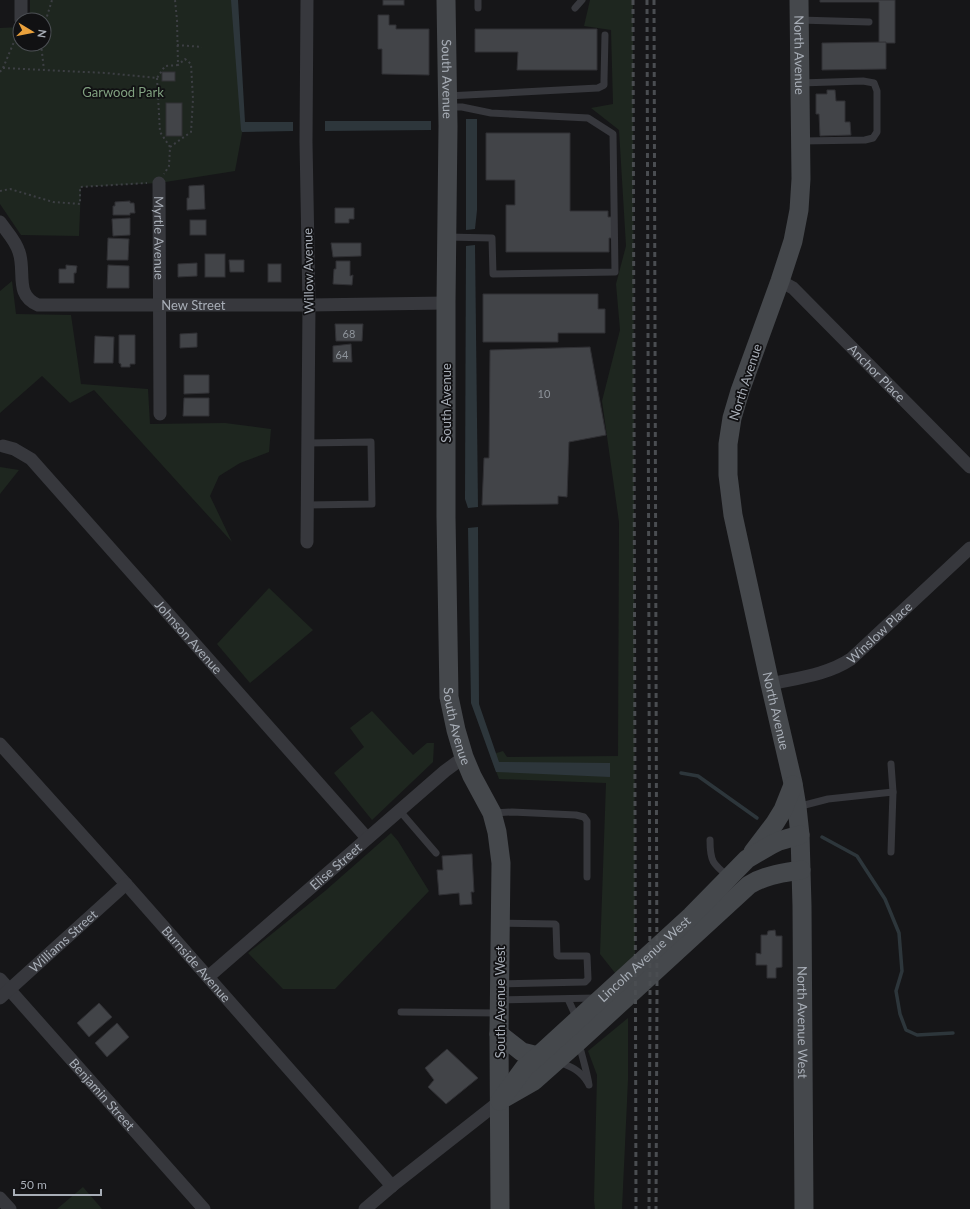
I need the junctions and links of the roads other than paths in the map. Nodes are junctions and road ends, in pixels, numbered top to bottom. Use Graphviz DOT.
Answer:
graph roads {
  1 [pos="20,0"];
  2 [pos="307,0"];
  3 [pos="446,0"];
  4 [pos="478,0"];
  5 [pos="582,0"];
  6 [pos="799,0"];
  7 [pos="478,8"];
  8 [pos="575,8"];
  9 [pos="21,12"];
  10 [pos="799,20"];
  11 [pos="869,22"];
  12 [pos="605,35"];
  13 [pos="800,83"];
  14 [pos="447,101"];
  15 [pos="800,141"];
  16 [pos="159,183"];
  17 [pos="0,222"];
  18 [pos="446,237"];
  19 [pos="780,281"];
  20 [pos="446,303"];
  21 [pos="160,305"];
  22 [pos="309,305"];
  23 [pos="160,414"];
  24 [pos="308,443"];
  25 [pos="3,446"];
  26 [pos="970,467"];
  27 [pos="307,505"];
  28 [pos="307,542"];
  29 [pos="970,548"];
  30 [pos="770,684"];
  31 [pos="0,744"];
  32 [pos="464,757"];
  33 [pos="891,764"];
  34 [pos="794,783"];
  35 [pos="893,792"];
  36 [pos="489,806"];
  37 [pos="797,807"];
  38 [pos="400,810"];
  39 [pos="800,835"];
  40 [pos="367,838"];
  41 [pos="710,840"];
  42 [pos="891,852"];
  43 [pos="436,853"];
  44 [pos="747,859"];
  45 [pos="801,870"];
  46 [pos="587,877"];
  47 [pos="729,877"];
  48 [pos="126,884"];
  49 [pos="500,923"];
  50 [pos="208,977"];
  51 [pos="0,979"];
  52 [pos="10,989"];
  53 [pos="0,998"];
  54 [pos="602,998"];
  55 [pos="499,999"];
  56 [pos="568,999"];
  57 [pos="401,1012"];
  58 [pos="578,1020"];
  59 [pos="499,1034"];
  60 [pos="579,1042"];
  61 [pos="538,1056"];
  62 [pos="556,1061"];
  63 [pos="500,1101"];
  64 [pos="392,1186"];
  65 [pos="0,1198"];
  66 [pos="10,1209"];
  67 [pos="204,1209"];
  68 [pos="365,1209"];
  69 [pos="500,1209"];
  70 [pos="804,1209"];
  1 -- 9 [label="street"];
  2 -- 22 [label="street, Willow Avenue"];
  3 -- 14 [label="main road, South Avenue"];
  4 -- 7 [label="lane"];
  5 -- 8 [label="lane"];
  6 -- 10 [label="main road, North Avenue"];
  10 -- 11 [label="lane"];
  10 -- 13 [label="main road, North Avenue"];
  12 -- 14 [label="lane"];
  13 -- 15 [label="main road, North Avenue"];
  13 -- 15 [label="lane"];
  14 -- 18 [label="main road, South Avenue"];
  14 -- 18 [label="lane"];
  15 -- 19 [label="main road, North Avenue"];
  16 -- 21 [label="street, Myrtle Avenue"];
  17 -- 21 [label="street, New Street"];
  18 -- 20 [label="main road, South Avenue"];
  19 -- 26 [label="street, Anchor Place"];
  19 -- 30 [label="main road, North Avenue"];
  20 -- 22 [label="street, New Street"];
  20 -- 32 [label="main road, South Avenue"];
  21 -- 22 [label="street, New Street"];
  21 -- 23 [label="street, Myrtle Avenue"];
  22 -- 24 [label="street, Willow Avenue"];
  24 -- 27 [label="street, Willow Avenue"];
  24 -- 27 [label="lane"];
  25 -- 40 [label="street, Johnson Avenue"];
  27 -- 28 [label="street, Willow Avenue"];
  29 -- 30 [label="street, Winslow Place"];
  30 -- 34 [label="main road, North Avenue"];
  31 -- 48 [label="street, Burnside Avenue"];
  32 -- 36 [label="main road, South Avenue"];
  32 -- 38 [label="street, Elise Street"];
  33 -- 35 [label="lane"];
  34 -- 37 [label="main road, North Avenue"];
  34 -- 44 [label="main road"];
  35 -- 37 [label="lane"];
  35 -- 42 [label="lane"];
  36 -- 46 [label="lane"];
  36 -- 49 [label="main road, South Avenue West"];
  37 -- 39 [label="main road, North Avenue"];
  38 -- 40 [label="street, Elise Street"];
  38 -- 43 [label="lane"];
  39 -- 44 [label="main road, Lincoln Avenue West"];
  39 -- 45 [label="main road, North Avenue West"];
  40 -- 50 [label="street, Elise Street"];
  41 -- 47 [label="lane"];
  44 -- 47 [label="main road, Lincoln Avenue West"];
  45 -- 60 [label="main road, Lincoln Avenue West"];
  45 -- 70 [label="main road, North Avenue West"];
  47 -- 54 [label="main road, Lincoln Avenue West"];
  48 -- 50 [label="street, Burnside Avenue"];
  48 -- 52 [label="street, Williams Street"];
  49 -- 55 [label="main road, South Avenue West"];
  49 -- 55 [label="lane"];
  50 -- 64 [label="street, Burnside Avenue"];
  51 -- 52 [label="street, Benjamin Street"];
  52 -- 53 [label="street, Williams Street"];
  52 -- 67 [label="street, Benjamin Street"];
  54 -- 56 [label="lane"];
  54 -- 58 [label="main road, Lincoln Avenue West"];
  55 -- 56 [label="lane"];
  55 -- 57 [label="lane"];
  55 -- 59 [label="main road, South Avenue West"];
  56 -- 58 [label="lane"];
  58 -- 61 [label="main road, Lincoln Avenue West"];
  59 -- 61 [label="main road"];
  59 -- 63 [label="main road, South Avenue West"];
  60 -- 62 [label="main road, Lincoln Avenue West"];
  60 -- 62 [label="lane"];
  61 -- 63 [label="main road, Lincoln Avenue West"];
  62 -- 63 [label="main road, Lincoln Avenue West"];
  63 -- 64 [label="street, Lincoln Avenue West"];
  63 -- 69 [label="main road, South Avenue West"];
  64 -- 68 [label="street, Lincoln Avenue West"];
  65 -- 66 [label="street"];
}
